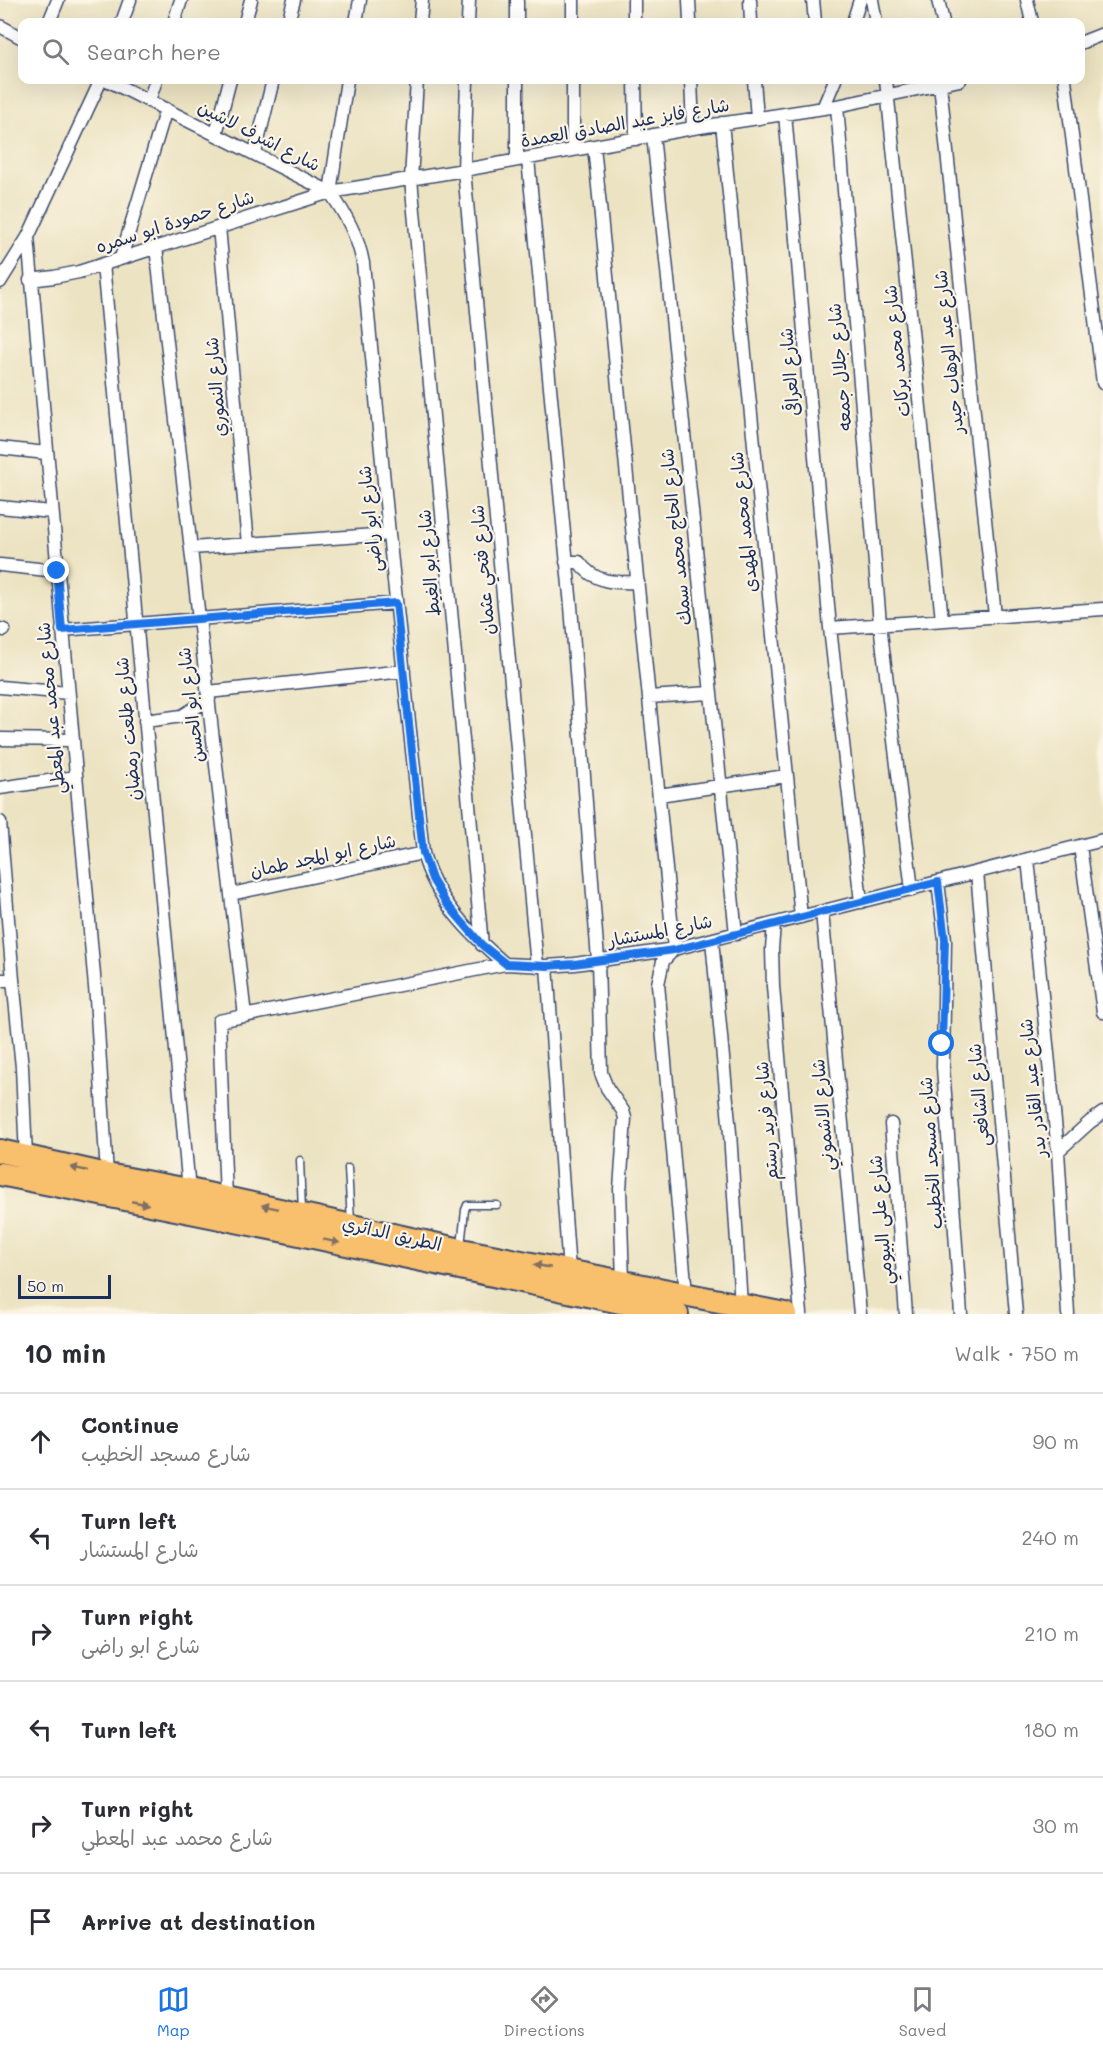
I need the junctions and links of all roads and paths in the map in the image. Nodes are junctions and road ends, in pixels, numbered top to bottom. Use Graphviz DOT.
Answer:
graph roads {
  1 [pos="58,0"];
  2 [pos="130,0"];
  3 [pos="181,0"];
  4 [pos="251,0"];
  5 [pos="294,0"];
  6 [pos="360,0"];
  7 [pos="422,0"];
  8 [pos="469,0"];
  9 [pos="517,0"];
  10 [pos="573,0"];
  11 [pos="634,0"];
  12 [pos="689,0"];
  13 [pos="750,0"];
  14 [pos="813,0"];
  15 [pos="860,0"];
  16 [pos="872,0"];
  17 [pos="938,0"];
  18 [pos="1027,0"];
  19 [pos="51,18"];
  20 [pos="123,18"];
  21 [pos="175,18"];
  22 [pos="246,18"];
  23 [pos="289,18"];
  24 [pos="357,18"];
  25 [pos="420,18"];
  26 [pos="468,18"];
  27 [pos="517,18"];
  28 [pos="573,18"];
  29 [pos="634,18"];
  30 [pos="690,18"];
  31 [pos="751,18"];
  32 [pos="814,18"];
  33 [pos="854,18"];
  34 [pos="875,18"];
  35 [pos="942,18"];
  36 [pos="1031,18"];
  37 [pos="0,26"];
  38 [pos="1103,34"];
  39 [pos="18,36"];
  40 [pos="1085,41"];
  41 [pos="99,84"];
  42 [pos="115,84"];
  43 [pos="155,84"];
  44 [pos="229,84"];
  45 [pos="272,84"];
  46 [pos="346,84"];
  47 [pos="417,84"];
  48 [pos="467,84"];
  49 [pos="517,84"];
  50 [pos="573,84"];
  51 [pos="635,84"];
  52 [pos="691,84"];
  53 [pos="754,84"];
  54 [pos="832,84"];
  55 [pos="887,84"];
  56 [pos="940,84"];
  57 [pos="1066,84"];
  58 [pos="889,94"];
  59 [pos="149,101"];
  60 [pos="837,106"];
  61 [pos="823,108"];
  62 [pos="166,109"];
  63 [pos="785,114"];
  64 [pos="757,118"];
  65 [pos="723,123"];
  66 [pos="693,128"];
  67 [pos="216,134"];
  68 [pos="653,135"];
  69 [pos="636,139"];
  70 [pos="594,146"];
  71 [pos="573,150"];
  72 [pos="255,153"];
  73 [pos="522,160"];
  74 [pos="464,170"];
  75 [pos="411,179"];
  76 [pos="330,192"];
  77 [pos="219,227"];
  78 [pos="28,237"];
  79 [pos="156,247"];
  80 [pos="122,258"];
  81 [pos="103,264"];
  82 [pos="30,280"];
  83 [pos="0,282"];
  84 [pos="1103,383"];
  85 [pos="0,448"];
  86 [pos="46,453"];
  87 [pos="0,507"];
  88 [pos="51,512"];
  89 [pos="389,534"];
  90 [pos="249,544"];
  91 [pos="191,548"];
  92 [pos="566,562"];
  93 [pos="0,565"];
  94 [pos="57,571"];
  95 [pos="638,582"];
  96 [pos="396,603"];
  97 [pos="1103,609"];
  98 [pos="995,616"];
  99 [pos="199,619"];
  100 [pos="942,620"];
  101 [pos="136,624"];
  102 [pos="880,624"];
  103 [pos="830,628"];
  104 [pos="62,630"];
  105 [pos="404,670"];
  106 [pos="0,687"];
  107 [pos="68,693"];
  108 [pos="710,693"];
  109 [pos="209,696"];
  110 [pos="649,697"];
  111 [pos="145,721"];
  112 [pos="0,740"];
  113 [pos="72,740"];
  114 [pos="786,776"];
  115 [pos="76,777"];
  116 [pos="719,786"];
  117 [pos="0,788"];
  118 [pos="659,795"];
  119 [pos="0,822"];
  120 [pos="1103,840"];
  121 [pos="1080,846"];
  122 [pos="423,853"];
  123 [pos="2,856"];
  124 [pos="1028,859"];
  125 [pos="978,872"];
  126 [pos="938,882"];
  127 [pos="912,890"];
  128 [pos="231,894"];
  129 [pos="861,902"];
  130 [pos="822,912"];
  131 [pos="801,917"];
  132 [pos="4,921"];
  133 [pos="774,924"];
  134 [pos="736,934"];
  135 [pos="711,940"];
  136 [pos="482,945"];
  137 [pos="674,950"];
  138 [pos="598,960"];
  139 [pos="506,964"];
  140 [pos="542,966"];
  141 [pos="6,980"];
  142 [pos="1103,1012"];
  143 [pos="245,1016"];
  144 [pos="1103,1113"];
  145 [pos="891,1124"];
  146 [pos="0,1151"];
  147 [pos="1058,1151"];
  148 [pos="26,1157"];
  149 [pos="300,1160"];
  150 [pos="348,1168"];
  151 [pos="0,1174"];
  152 [pos="107,1175"];
  153 [pos="189,1190"];
  154 [pos="226,1198"];
  155 [pos="497,1205"];
  156 [pos="302,1214"];
  157 [pos="351,1225"];
  158 [pos="459,1258"];
  159 [pos="569,1271"];
  160 [pos="623,1282"];
  161 [pos="682,1304"];
  162 [pos="741,1305"];
  163 [pos="785,1314"];
  164 [pos="801,1314"];
  165 [pos="860,1314"];
  166 [pos="906,1314"];
  167 [pos="961,1314"];
  168 [pos="1016,1314"];
  169 [pos="1068,1314"];
  1 -- 19 [label="street"];
  2 -- 20 [label="street"];
  3 -- 21 [label="street"];
  4 -- 22 [label="street"];
  5 -- 23 [label="street"];
  6 -- 24 [label="street"];
  7 -- 25 [label="street"];
  8 -- 26 [label="street"];
  9 -- 27 [label="street"];
  10 -- 28 [label="street"];
  11 -- 29 [label="street"];
  12 -- 30 [label="street"];
  13 -- 31 [label="street"];
  14 -- 32 [label="street"];
  15 -- 33 [label="street"];
  16 -- 34 [label="street"];
  17 -- 35 [label="street"];
  18 -- 36 [label="street"];
  37 -- 39 [label="street"];
  38 -- 40 [label="street"];
  41 -- 78 [label="street"];
  42 -- 59 [label="street, شارع اشرف لاشين"];
  43 -- 59 [label="street"];
  44 -- 67 [label="street"];
  45 -- 72 [label="street"];
  46 -- 76 [label="street"];
  47 -- 75 [label="street, شارع ابو الغيط"];
  48 -- 74 [label="street, شارع فتحي عثمان"];
  49 -- 73 [label="street"];
  50 -- 71 [label="street"];
  51 -- 69 [label="street"];
  52 -- 66 [label="street"];
  53 -- 64 [label="street"];
  54 -- 61 [label="street"];
  55 -- 58 [label="street, شارع محمد بركات"];
  56 -- 58 [label="street, شارع فايز عبد الصادق العمدة"];
  56 -- 98 [label="street, شارع عبد الوهاب حيدر"];
  57 -- 84 [label="street"];
  58 -- 60 [label="street, شارع فايز عبد الصادق العمدة"];
  58 -- 100 [label="street, شارع محمد بركات"];
  59 -- 62 [label="street, شارع اشرف لاشين"];
  60 -- 61 [label="street, شارع فايز عبد الصادق العمدة"];
  60 -- 102 [label="street, شارع جلال جمعه"];
  61 -- 63 [label="street, شارع فايز عبد الصادق العمدة"];
  62 -- 67 [label="street, شارع اشرف لاشين"];
  62 -- 80 [label="street"];
  63 -- 64 [label="street, شارع فايز عبد الصادق العمدة"];
  63 -- 103 [label="street, شارع العراقى"];
  64 -- 65 [label="street, شارع فايز عبد الصادق العمدة"];
  65 -- 66 [label="street, شارع فايز عبد الصادق العمدة"];
  65 -- 114 [label="street, شارع محمد المهدى"];
  66 -- 68 [label="street, شارع فايز عبد الصادق العمدة"];
  67 -- 72 [label="street, شارع اشرف لاشين"];
  68 -- 69 [label="street, شارع فايز عبد الصادق العمدة"];
  68 -- 108 [label="street, شارع الحاج محمد سمك"];
  69 -- 70 [label="street, شارع فايز عبد الصادق العمدة"];
  70 -- 71 [label="street, شارع فايز عبد الصادق العمدة"];
  70 -- 95 [label="street"];
  71 -- 73 [label="street, شارع فايز عبد الصادق العمدة"];
  72 -- 76 [label="street, شارع اشرف لاشين"];
  73 -- 74 [label="street, شارع فايز عبد الصادق العمدة"];
  73 -- 92 [label="street"];
  74 -- 75 [label="street, شارع فايز عبد الصادق العمدة"];
  74 -- 140 [label="street, شارع فتحي عثمان"];
  75 -- 76 [label="street, شارع فايز عبد الصادق العمدة"];
  75 -- 136 [label="street, شارع ابو الغيط"];
  76 -- 77 [label="street, شارع حمودة ابو سمره"];
  76 -- 89 [label="street, شارع ابو راضى"];
  77 -- 79 [label="street, شارع حمودة ابو سمره"];
  77 -- 90 [label="street, شارع النموري"];
  78 -- 82 [label="street, شارع محمد عبد المعطي"];
  78 -- 83 [label="street"];
  79 -- 80 [label="street, شارع حمودة ابو سمره"];
  79 -- 91 [label="street, شارع ابو الحسن"];
  80 -- 81 [label="street, شارع حمودة ابو سمره"];
  81 -- 82 [label="street, شارع حمودة ابو سمره"];
  81 -- 101 [label="street, شارع طلعت رمضان"];
  82 -- 86 [label="street, شارع محمد عبد المعطي"];
  85 -- 86 [label="street"];
  86 -- 88 [label="street, شارع محمد عبد المعطي"];
  87 -- 88 [label="street"];
  88 -- 94 [label="street, شارع محمد عبد المعطي"];
  89 -- 90 [label="street"];
  89 -- 96 [label="street, شارع ابو راضى"];
  90 -- 91 [label="street"];
  91 -- 99 [label="street, شارع ابو الحسن"];
  92 -- 95 [label="street"];
  92 -- 138 [label="street"];
  93 -- 94 [label="street"];
  94 -- 104 [label="street, شارع محمد عبد المعطي"];
  95 -- 110 [label="street"];
  96 -- 99 [label="street"];
  96 -- 105 [label="street, شارع ابو راضى"];
  97 -- 98 [label="street"];
  98 -- 100 [label="street"];
  99 -- 101 [label="street"];
  99 -- 109 [label="street, شارع ابو الحسن"];
  100 -- 102 [label="street"];
  101 -- 104 [label="street"];
  101 -- 111 [label="street, شارع طلعت رمضان"];
  102 -- 103 [label="street"];
  102 -- 127 [label="street, شارع جلال جمعه"];
  103 -- 129 [label="street, شارع العراقى"];
  104 -- 107 [label="street, شارع محمد عبد المعطي"];
  105 -- 109 [label="street"];
  105 -- 122 [label="street, شارع ابو راضى"];
  106 -- 107 [label="street"];
  107 -- 113 [label="street, شارع محمد عبد المعطي"];
  108 -- 110 [label="street"];
  108 -- 116 [label="street, شارع الحاج محمد سمك"];
  109 -- 111 [label="street"];
  109 -- 128 [label="street, شارع ابو الحسن"];
  110 -- 118 [label="street"];
  111 -- 153 [label="street, شارع طلعت رمضان"];
  112 -- 113 [label="street"];
  113 -- 115 [label="street, شارع محمد عبد المعطي"];
  114 -- 116 [label="street"];
  114 -- 131 [label="street, شارع محمد المهدى"];
  115 -- 117 [label="street"];
  115 -- 152 [label="street, شارع محمد عبد المعطي"];
  116 -- 118 [label="street"];
  116 -- 134 [label="street, شارع الحاج محمد سمك"];
  118 -- 137 [label="street"];
  119 -- 123 [label="street"];
  120 -- 121 [label="street, شارع المستشار"];
  121 -- 124 [label="street, شارع المستشار"];
  121 -- 142 [label="street"];
  122 -- 128 [label="street, شارع ابو المجد طمان"];
  122 -- 136 [label="street, شارع ابو راضى"];
  123 -- 132 [label="street"];
  124 -- 125 [label="street, شارع المستشار"];
  124 -- 147 [label="street, شارع عبد القادر بدر"];
  125 -- 126 [label="street, شارع المستشار"];
  125 -- 168 [label="street, شارع الشافعى"];
  126 -- 127 [label="street, شارع المستشار"];
  126 -- 167 [label="street, شارع مسجد الخطيب"];
  127 -- 129 [label="street, شارع المستشار"];
  128 -- 143 [label="street, شارع ابو الحسن"];
  129 -- 130 [label="street, شارع المستشار"];
  130 -- 131 [label="street, شارع المستشار"];
  130 -- 165 [label="street, شارع الاشموني"];
  131 -- 133 [label="street, شارع المستشار"];
  132 -- 141 [label="street"];
  133 -- 134 [label="street, شارع المستشار"];
  133 -- 164 [label="street, شارع فريد رستم"];
  134 -- 135 [label="street, شارع المستشار"];
  135 -- 137 [label="street, شارع المستشار"];
  135 -- 162 [label="street"];
  136 -- 139 [label="street, شارع ابو راضى"];
  137 -- 138 [label="street, شارع المستشار"];
  137 -- 161 [label="street"];
  138 -- 140 [label="street, شارع المستشار"];
  138 -- 160 [label="street"];
  139 -- 140 [label="street, شارع المستشار"];
  139 -- 143 [label="street, شارع المستشار"];
  140 -- 159 [label="street, شارع فتحي عثمان"];
  141 -- 148 [label="street"];
  143 -- 154 [label="street, شارع المستشار"];
  144 -- 147 [label="street"];
  145 -- 166 [label="street, شارع على البيومي"];
  146 -- 148 [label="highway, الطريق الدائري"];
  147 -- 169 [label="street, شارع عبد القادر بدر"];
  152 -- 148 [label="highway, الطريق الدائري, one-way"];
  149 -- 156 [label="lane"];
  150 -- 157 [label="lane"];
  151 -- 158 [label="highway, الطريق الدائري, one-way"];
  152 -- 153 [label="highway, الطريق الدائري"];
  153 -- 154 [label="highway, الطريق الدائري"];
  156 -- 154 [label="highway, الطريق الدائري, one-way"];
  155 -- 158 [label="lane"];
  156 -- 157 [label="highway, الطريق الدائري"];
  157 -- 158 [label="highway, الطريق الدائري"];
  159 -- 158 [label="highway, الطريق الدائري, one-way"];
  158 -- 161 [label="highway, الطريق الدائري"];
  159 -- 160 [label="highway, الطريق الدائري"];
  160 -- 161 [label="highway, الطريق الدائري"];
  161 -- 162 [label="highway, الطريق الدائري"];
  162 -- 163 [label="highway, الطريق الدائري"];
}
